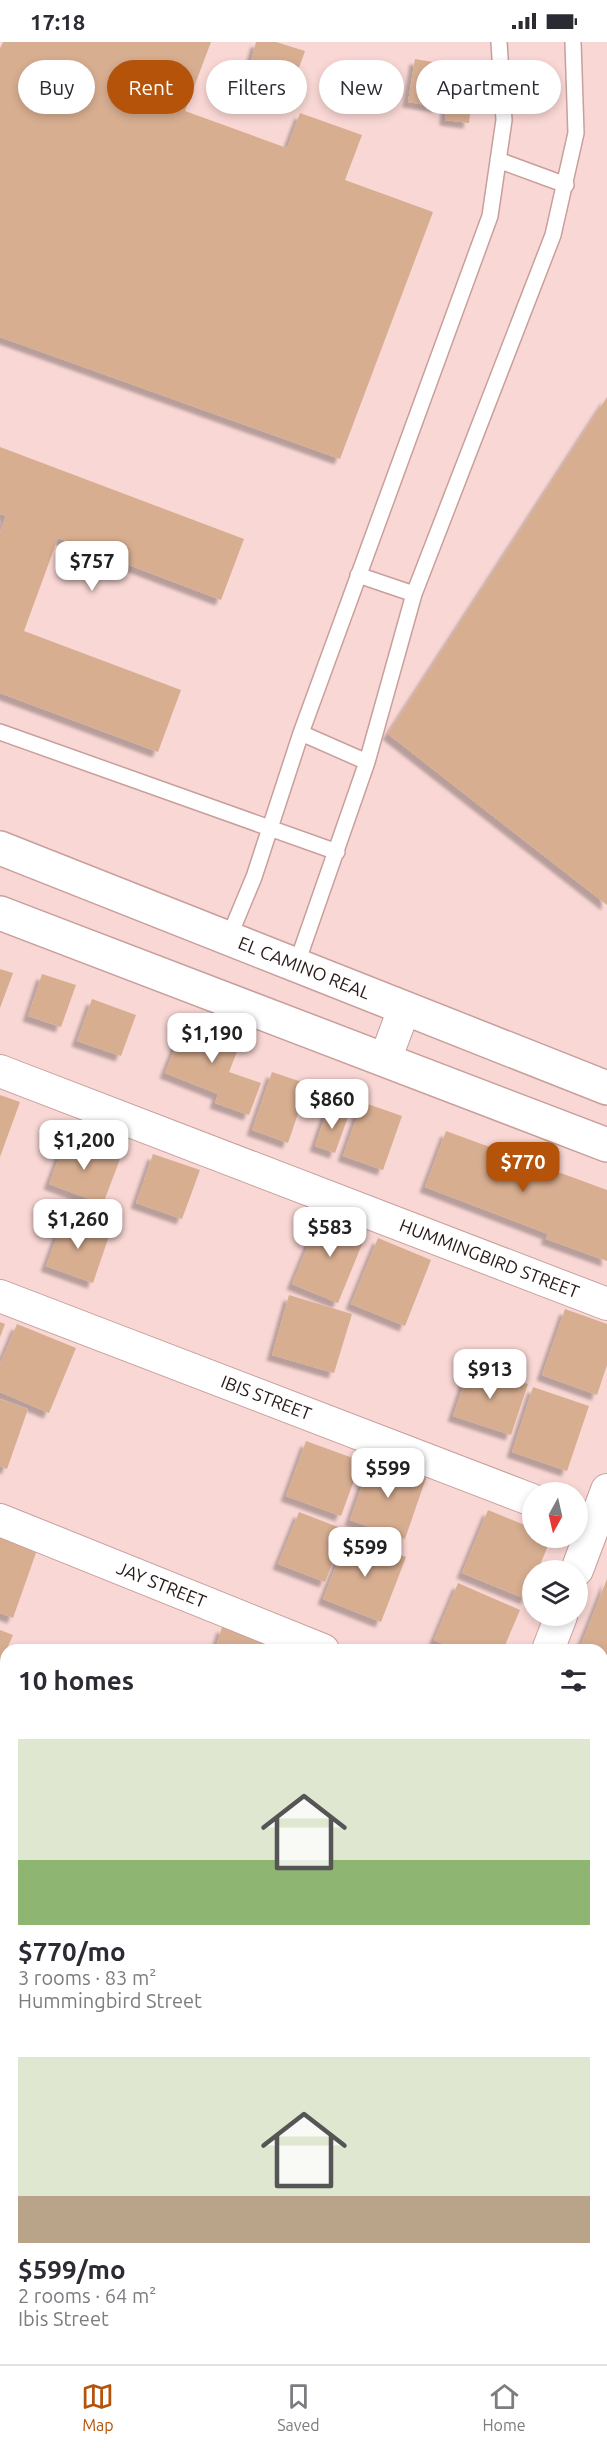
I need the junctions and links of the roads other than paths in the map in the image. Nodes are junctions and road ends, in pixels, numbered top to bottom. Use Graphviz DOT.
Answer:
graph roads {
  1 [pos="499,42"];
  2 [pos="573,42"];
  3 [pos="498,160"];
  4 [pos="566,185"];
  5 [pos="358,575"];
  6 [pos="414,594"];
  7 [pos="0,732"];
  8 [pos="301,733"];
  9 [pos="367,762"];
  10 [pos="268,828"];
  11 [pos="0,848"];
  12 [pos="337,852"];
  13 [pos="0,913"];
  14 [pos="229,937"];
  15 [pos="297,963"];
  16 [pos="404,1009"];
  17 [pos="386,1060"];
  18 [pos="0,1071"];
  19 [pos="607,1088"];
  20 [pos="607,1145"];
  21 [pos="0,1296"];
  22 [pos="607,1304"];
  23 [pos="607,1490"];
  24 [pos="522,1496"];
  25 [pos="588,1517"];
  26 [pos="0,1520"];
  27 [pos="557,1626"];
  28 [pos="308,1644"];
  29 [pos="550,1644"];
  1 -- 3 [label="lane"];
  2 -- 4 [label="lane"];
  3 -- 4 [label="lane"];
  3 -- 5 [label="lane"];
  4 -- 6 [label="lane"];
  5 -- 6 [label="lane"];
  5 -- 8 [label="lane"];
  6 -- 9 [label="lane"];
  7 -- 10 [label="lane"];
  8 -- 9 [label="lane"];
  8 -- 10 [label="lane"];
  9 -- 12 [label="lane"];
  10 -- 12 [label="lane"];
  10 -- 14 [label="lane"];
  11 -- 14 [label="street, EL CAMINO REAL"];
  12 -- 15 [label="lane"];
  13 -- 17 [label="street"];
  14 -- 15 [label="street, EL CAMINO REAL"];
  15 -- 16 [label="street, EL CAMINO REAL"];
  16 -- 17 [label="street"];
  16 -- 19 [label="street, EL CAMINO REAL"];
  17 -- 20 [label="street"];
  18 -- 22 [label="street, HUMMINGBIRD STREET"];
  21 -- 24 [label="street, IBIS STREET"];
  23 -- 25 [label="street"];
  26 -- 28 [label="street, JAY STREET"];
  27 -- 29 [label="street"];
}
